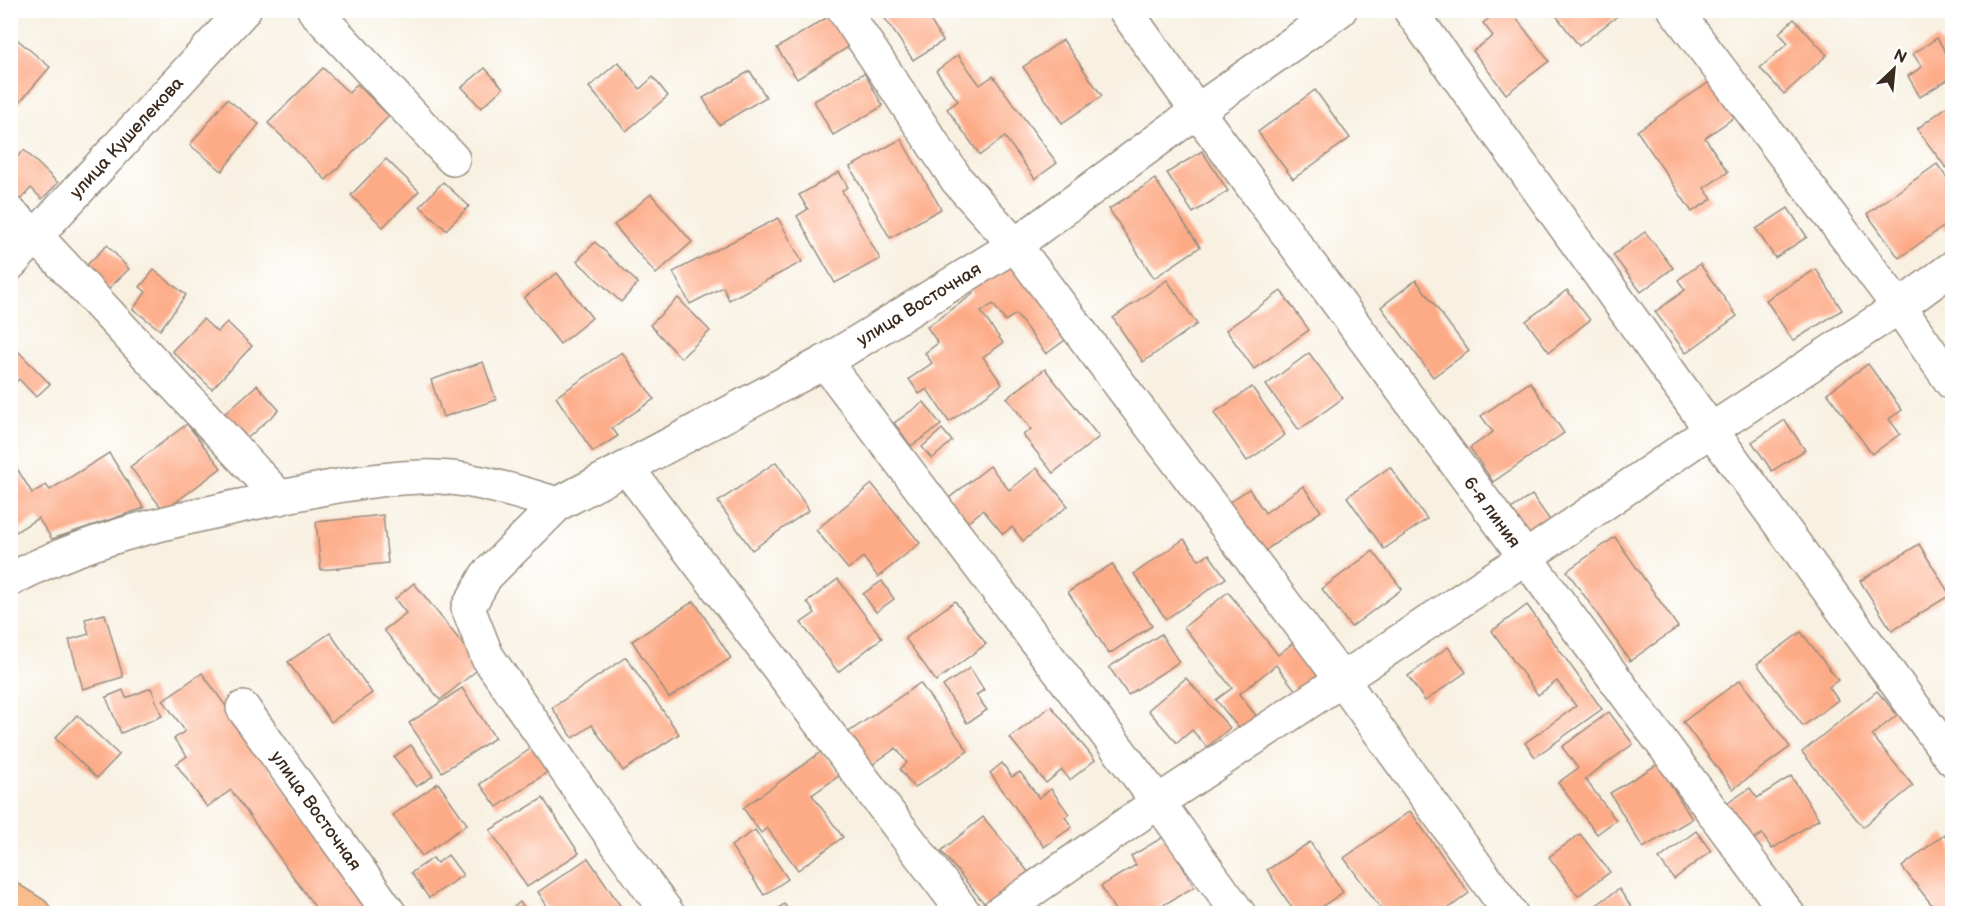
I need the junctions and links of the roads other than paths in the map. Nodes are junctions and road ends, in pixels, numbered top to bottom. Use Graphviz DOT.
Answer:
graph roads {
  1 [pos="244,10"];
  2 [pos="314,10"];
  3 [pos="844,10"];
  4 [pos="1125,10"];
  5 [pos="1340,10"];
  6 [pos="1410,10"];
  7 [pos="1675,10"];
  8 [pos="1197,111"];
  9 [pos="453,159"];
  10 [pos="10,213"];
  11 [pos="37,237"];
  12 [pos="1015,245"];
  13 [pos="10,264"];
  14 [pos="1953,268"];
  15 [pos="1899,307"];
  16 [pos="825,362"];
  17 [pos="1953,383"];
  18 [pos="1711,430"];
  19 [pos="627,468"];
  20 [pos="280,498"];
  21 [pos="558,504"];
  22 [pos="1526,557"];
  23 [pos="10,580"];
  24 [pos="1342,680"];
  25 [pos="243,708"];
  26 [pos="1953,759"];
  27 [pos="1158,802"];
  28 [pos="10,899"];
  29 [pos="34,914"];
  30 [pos="390,914"];
  31 [pos="668,914"];
  32 [pos="965,914"];
  33 [pos="998,914"];
  34 [pos="1239,914"];
  35 [pos="1511,914"];
  36 [pos="1788,914"];
  1 -- 11 [label="street, улица Кушелекова"];
  2 -- 9 [label="street"];
  3 -- 12 [label="street"];
  4 -- 8 [label="street, 6-я линия"];
  5 -- 8 [label="street, улица Восточная"];
  6 -- 18 [label="street"];
  7 -- 15 [label="street"];
  8 -- 12 [label="street, улица Восточная"];
  8 -- 22 [label="street, 6-я линия"];
  10 -- 11 [label="street"];
  11 -- 13 [label="street, улица Кушелекова"];
  11 -- 20 [label="street"];
  12 -- 16 [label="street, улица Восточная"];
  12 -- 24 [label="street"];
  14 -- 15 [label="street"];
  15 -- 17 [label="street"];
  15 -- 18 [label="street"];
  16 -- 19 [label="street, улица Восточная"];
  16 -- 27 [label="street"];
  18 -- 22 [label="street"];
  18 -- 26 [label="street"];
  19 -- 21 [label="street, улица Восточная"];
  19 -- 32 [label="street"];
  20 -- 21 [label="street"];
  20 -- 23 [label="street"];
  21 -- 31 [label="street, улица Восточная"];
  22 -- 24 [label="street"];
  22 -- 36 [label="street, 6-я линия"];
  24 -- 27 [label="street"];
  24 -- 35 [label="street"];
  25 -- 30 [label="street, улица Восточная"];
  27 -- 33 [label="street"];
  27 -- 34 [label="street"];
  28 -- 29 [label="main road"];
}
